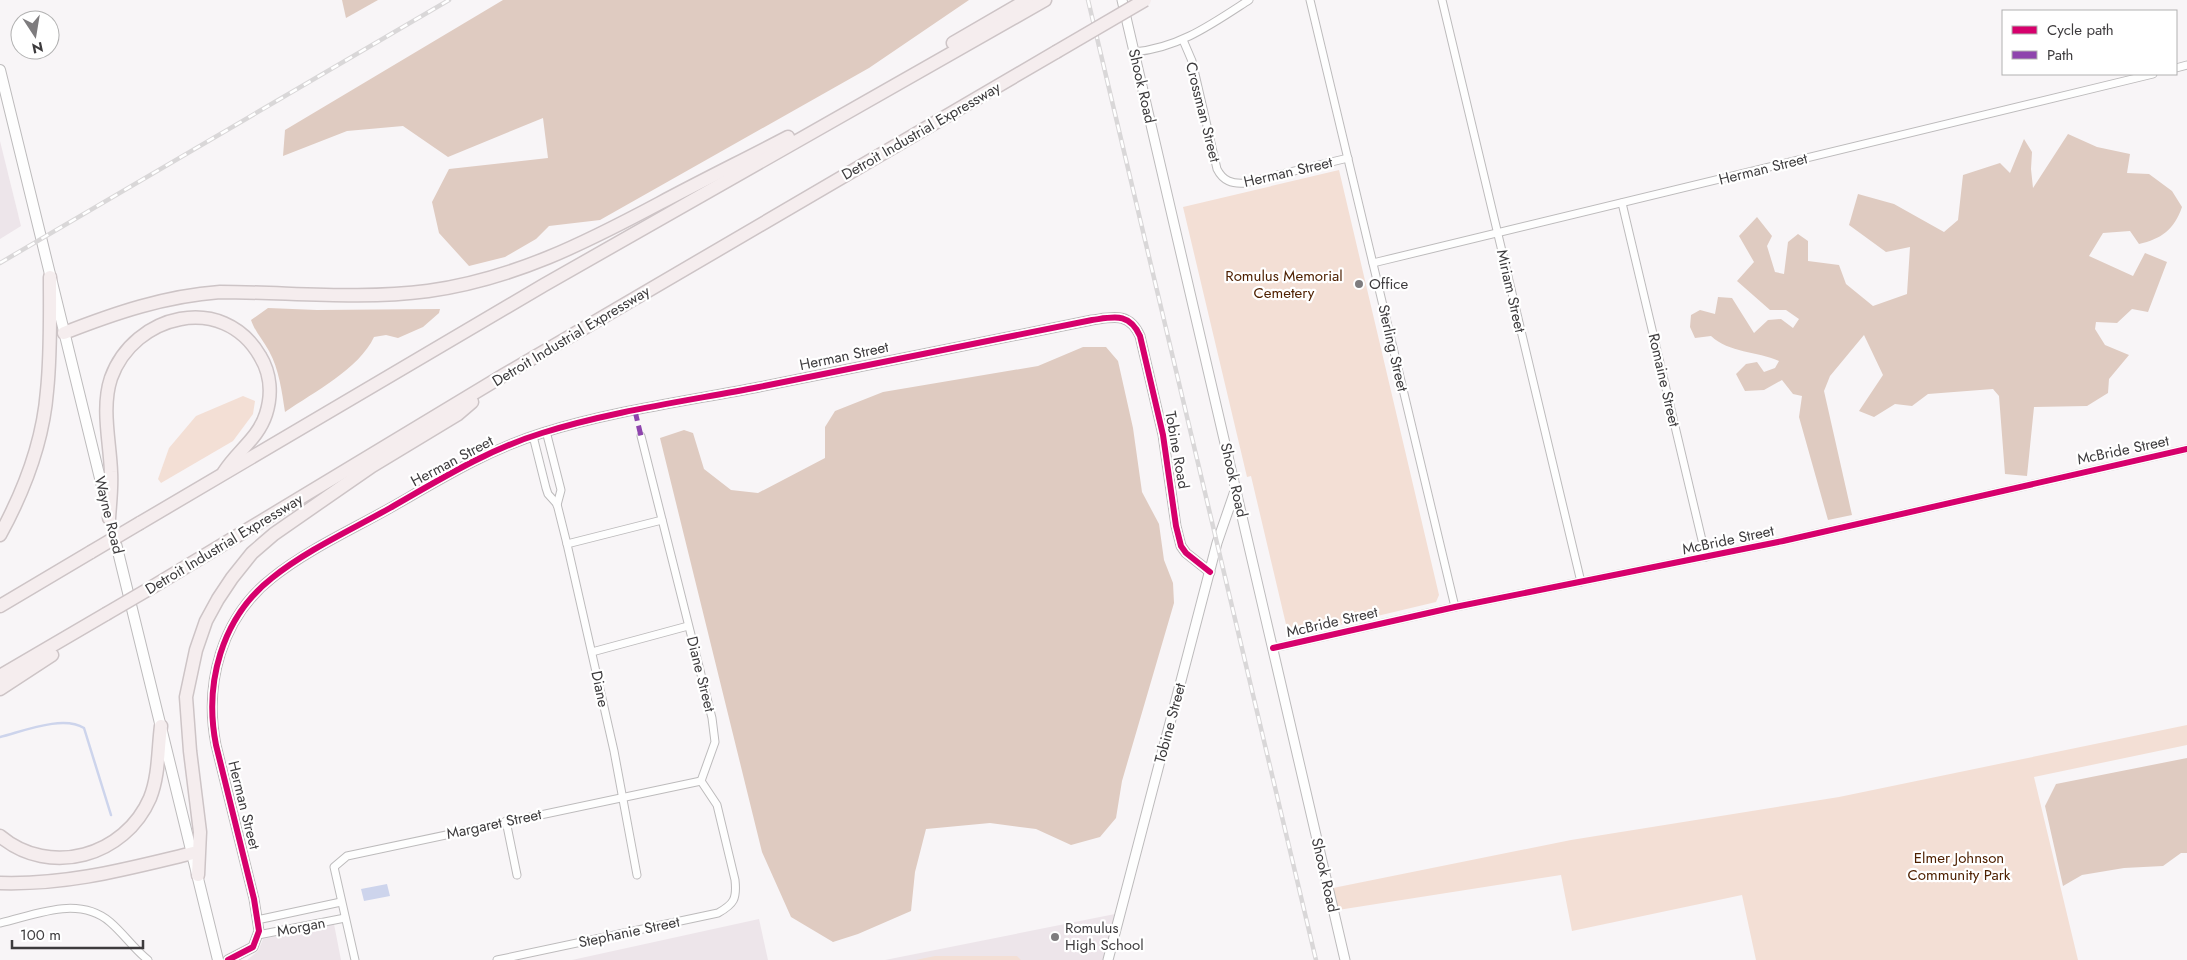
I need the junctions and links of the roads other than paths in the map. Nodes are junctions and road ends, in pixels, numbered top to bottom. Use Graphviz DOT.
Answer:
graph roads {
  1 [pos="1027,0"];
  2 [pos="1042,0"];
  3 [pos="1122,0"];
  4 [pos="1145,0"];
  5 [pos="1249,0"];
  6 [pos="1310,0"];
  7 [pos="1442,0"];
  8 [pos="1183,40"];
  9 [pos="1134,52"];
  10 [pos="0,70"];
  11 [pos="2149,75"];
  12 [pos="1348,158"];
  13 [pos="1227,181"];
  14 [pos="1622,204"];
  15 [pos="1498,233"];
  16 [pos="1373,263"];
  17 [pos="50,277"];
  18 [pos="1132,323"];
  19 [pos="64,333"];
  20 [pos="504,375"];
  21 [pos="546,432"];
  22 [pos="533,436"];
  23 [pos="641,436"];
  24 [pos="2187,449"];
  25 [pos="223,474"];
  26 [pos="1236,488"];
  27 [pos="557,504"];
  28 [pos="109,518"];
  29 [pos="662,520"];
  30 [pos="0,535"];
  31 [pos="566,544"];
  32 [pos="1706,558"];
  33 [pos="1210,572"];
  34 [pos="1581,582"];
  35 [pos="0,606"];
  36 [pos="1455,607"];
  37 [pos="688,626"];
  38 [pos="84,628"];
  39 [pos="1273,648"];
  40 [pos="592,652"];
  41 [pos="0,676"];
  42 [pos="0,689"];
  43 [pos="161,726"];
  44 [pos="701,782"];
  45 [pos="622,798"];
  46 [pos="506,821"];
  47 [pos="0,836"];
  48 [pos="193,853"];
  49 [pos="198,875"];
  50 [pos="517,875"];
  51 [pos="637,875"];
  52 [pos="0,882"];
  53 [pos="342,906"];
  54 [pos="345,918"];
  55 [pos="257,920"];
  56 [pos="0,923"];
  57 [pos="258,935"];
  58 [pos="148,960"];
  59 [pos="218,960"];
  60 [pos="228,960"];
  61 [pos="355,960"];
  62 [pos="497,960"];
  63 [pos="1108,960"];
  64 [pos="1345,960"];
  1 -- 19 [label="highway"];
  2 -- 25 [label="highway"];
  3 -- 9 [label="street, Shook Road"];
  4 -- 20 [label="highway, Detroit Industrial Expressway, bridge"];
  5 -- 8 [label="street"];
  6 -- 12 [label="street, Sterling Street"];
  7 -- 15 [label="street, Miriam Street"];
  8 -- 9 [label="street"];
  8 -- 13 [label="street, Crossman Street"];
  9 -- 26 [label="street, Shook Road"];
  10 -- 17 [label="main road, Wayne Road"];
  11 -- 14 [label="street, Herman Street"];
  12 -- 13 [label="street, Herman Street"];
  12 -- 16 [label="street, Sterling Street"];
  14 -- 15 [label="street, Herman Street"];
  14 -- 32 [label="street, Romaine Street"];
  15 -- 16 [label="street, Herman Street"];
  15 -- 34 [label="street, Miriam Street"];
  16 -- 36 [label="street, Sterling Street"];
  17 -- 19 [label="main road, Wayne Road"];
  17 -- 30 [label="highway"];
  18 -- 21 [label="street, Herman Street"];
  18 -- 33 [label="street, Tobine Road"];
  19 -- 28 [label="main road, Wayne Road"];
  20 -- 38 [label="highway, Detroit Industrial Expressway, bridge"];
  20 -- 49 [label="highway"];
  21 -- 22 [label="street, Herman Street"];
  21 -- 27 [label="street, Diane"];
  22 -- 27 [label="street, Diane"];
  22 -- 55 [label="street, Herman Street"];
  23 -- 29 [label="street, Diane Street"];
  24 -- 32 [label="street, McBride Street"];
  25 -- 28 [label="highway"];
  25 -- 35 [label="highway, bridge"];
  26 -- 33 [label="street, Tobine Street"];
  26 -- 39 [label="street, Shook Road"];
  27 -- 31 [label="street, Diane"];
  28 -- 43 [label="main road, Wayne Road"];
  29 -- 31 [label="street"];
  29 -- 37 [label="street, Diane Street"];
  31 -- 40 [label="street, Diane"];
  32 -- 34 [label="street, McBride Street"];
  33 -- 63 [label="street, Tobine Street"];
  34 -- 36 [label="street, McBride Street"];
  36 -- 39 [label="street, McBride Street"];
  37 -- 40 [label="street"];
  37 -- 44 [label="street, Diane Street"];
  38 -- 41 [label="highway, Detroit Industrial Expressway"];
  38 -- 42 [label="highway"];
  39 -- 64 [label="street, Shook Road"];
  40 -- 45 [label="street, Diane"];
  43 -- 47 [label="highway"];
  43 -- 48 [label="main road, Wayne Road"];
  44 -- 45 [label="street, Margaret Street"];
  44 -- 62 [label="street, Stephanie Street"];
  45 -- 46 [label="street, Margaret Street"];
  45 -- 51 [label="street, Diane"];
  46 -- 50 [label="street"];
  46 -- 53 [label="street, Margaret Street"];
  48 -- 49 [label="main road, Wayne Road"];
  48 -- 52 [label="highway"];
  49 -- 59 [label="main road, Wayne Road"];
  53 -- 54 [label="street"];
  53 -- 55 [label="street, Morgan"];
  54 -- 57 [label="street, Morgan"];
  54 -- 61 [label="street"];
  55 -- 57 [label="street, Herman Street"];
  56 -- 58 [label="street"];
  57 -- 60 [label="street"];
}
